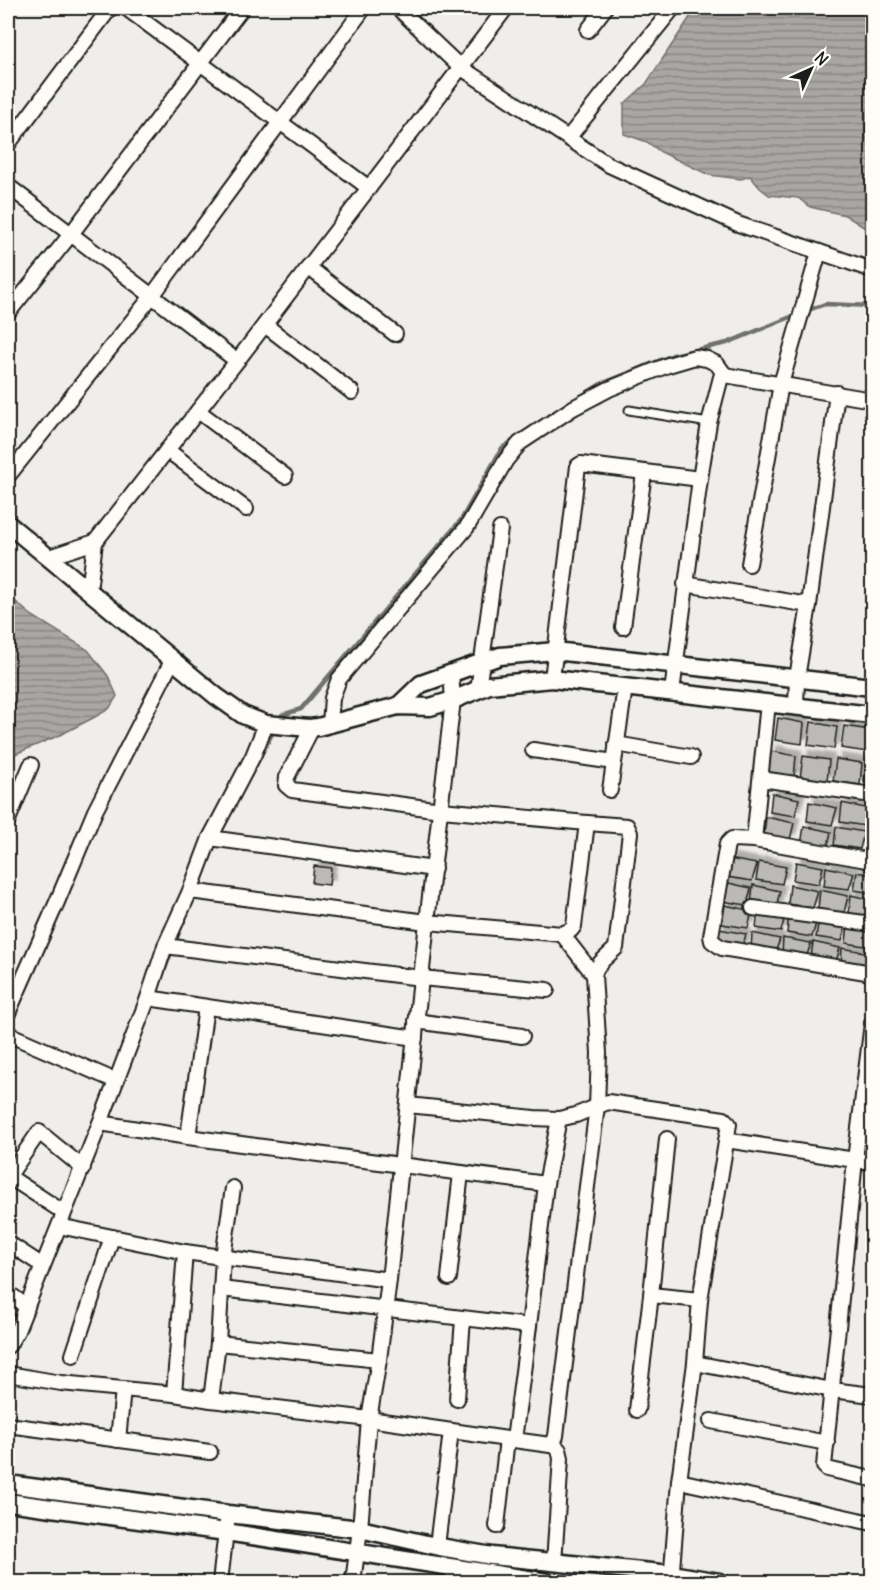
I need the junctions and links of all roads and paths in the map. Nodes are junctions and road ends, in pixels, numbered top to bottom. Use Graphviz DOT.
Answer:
graph roads {
  1 [pos="110,8"];
  2 [pos="126,8"];
  3 [pos="242,8"];
  4 [pos="364,8"];
  5 [pos="398,8"];
  6 [pos="506,8"];
  7 [pos="605,8"];
  8 [pos="673,8"];
  9 [pos="588,30"];
  10 [pos="200,64"];
  11 [pos="460,67"];
  12 [pos="280,121"];
  13 [pos="567,138"];
  14 [pos="8,144"];
  15 [pos="8,186"];
  16 [pos="369,188"];
  17 [pos="71,234"];
  18 [pos="819,252"];
  19 [pos="308,267"];
  20 [pos="873,270"];
  21 [pos="152,296"];
  22 [pos="8,313"];
  23 [pos="265,325"];
  24 [pos="395,334"];
  25 [pos="237,361"];
  26 [pos="725,375"];
  27 [pos="781,384"];
  28 [pos="352,392"];
  29 [pos="837,393"];
  30 [pos="873,400"];
  31 [pos="629,410"];
  32 [pos="198,411"];
  33 [pos="710,423"];
  34 [pos="167,450"];
  35 [pos="644,473"];
  36 [pos="8,476"];
  37 [pos="285,476"];
  38 [pos="700,479"];
  39 [pos="246,509"];
  40 [pos="8,524"];
  41 [pos="500,529"];
  42 [pos="95,542"];
  43 [pos="49,556"];
  44 [pos="748,564"];
  45 [pos="685,584"];
  46 [pos="89,591"];
  47 [pos="809,605"];
  48 [pos="623,627"];
  49 [pos="555,651"];
  50 [pos="172,661"];
  51 [pos="481,663"];
  52 [pos="675,663"];
  53 [pos="450,674"];
  54 [pos="797,678"];
  55 [pos="552,679"];
  56 [pos="625,687"];
  57 [pos="873,687"];
  58 [pos="478,690"];
  59 [pos="672,692"];
  60 [pos="453,700"];
  61 [pos="768,703"];
  62 [pos="796,705"];
  63 [pos="398,706"];
  64 [pos="873,715"];
  65 [pos="330,724"];
  66 [pos="269,725"];
  67 [pos="310,728"];
  68 [pos="616,744"];
  69 [pos="533,750"];
  70 [pos="691,756"];
  71 [pos="614,762"];
  72 [pos="31,765"];
  73 [pos="761,779"];
  74 [pos="610,790"];
  75 [pos="873,795"];
  76 [pos="441,810"];
  77 [pos="8,820"];
  78 [pos="587,823"];
  79 [pos="210,838"];
  80 [pos="754,840"];
  81 [pos="873,861"];
  82 [pos="434,869"];
  83 [pos="190,891"];
  84 [pos="753,908"];
  85 [pos="427,922"];
  86 [pos="873,924"];
  87 [pos="561,934"];
  88 [pos="165,946"];
  89 [pos="873,973"];
  90 [pos="594,975"];
  91 [pos="421,978"];
  92 [pos="547,990"];
  93 [pos="148,998"];
  94 [pos="206,1007"];
  95 [pos="8,1013"];
  96 [pos="416,1021"];
  97 [pos="873,1023"];
  98 [pos="8,1034"];
  99 [pos="522,1036"];
  100 [pos="415,1038"];
  101 [pos="116,1081"];
  102 [pos="408,1105"];
  103 [pos="597,1106"];
  104 [pos="559,1119"];
  105 [pos="100,1123"];
  106 [pos="188,1137"];
  107 [pos="667,1139"];
  108 [pos="726,1140"];
  109 [pos="855,1160"];
  110 [pos="873,1162"];
  111 [pos="402,1166"];
  112 [pos="83,1168"];
  113 [pos="461,1173"];
  114 [pos="8,1176"];
  115 [pos="546,1184"];
  116 [pos="233,1188"];
  117 [pos="60,1210"];
  118 [pos="59,1226"];
  119 [pos="112,1237"];
  120 [pos="8,1243"];
  121 [pos="184,1252"];
  122 [pos="223,1257"];
  123 [pos="37,1262"];
  124 [pos="450,1278"];
  125 [pos="388,1280"];
  126 [pos="221,1289"];
  127 [pos="8,1293"];
  128 [pos="651,1295"];
  129 [pos="700,1300"];
  130 [pos="27,1307"];
  131 [pos="384,1310"];
  132 [pos="464,1319"];
  133 [pos="529,1326"];
  134 [pos="218,1343"];
  135 [pos="8,1346"];
  136 [pos="73,1355"];
  137 [pos="379,1360"];
  138 [pos="695,1364"];
  139 [pos="8,1374"];
  140 [pos="123,1389"];
  141 [pos="832,1390"];
  142 [pos="174,1394"];
  143 [pos="873,1395"];
  144 [pos="457,1399"];
  145 [pos="211,1400"];
  146 [pos="637,1410"];
  147 [pos="369,1419"];
  148 [pos="711,1421"];
  149 [pos="8,1425"];
  150 [pos="451,1431"];
  151 [pos="118,1440"];
  152 [pos="511,1440"];
  153 [pos="827,1443"];
  154 [pos="553,1444"];
  155 [pos="210,1452"];
  156 [pos="873,1479"];
  157 [pos="679,1481"];
  158 [pos="8,1484"];
  159 [pos="8,1502"];
  160 [pos="228,1514"];
  161 [pos="873,1523"];
  162 [pos="497,1526"];
  163 [pos="360,1529"];
  164 [pos="226,1532"];
  165 [pos="437,1546"];
  166 [pos="358,1552"];
  167 [pos="554,1563"];
  168 [pos="453,1575"];
  169 [pos="671,1578"];
  170 [pos="220,1582"];
  171 [pos="353,1582"];
  172 [pos="546,1582"];
  173 [pos="720,1582"];
  1 -- 14 [label="street"];
  2 -- 10 [label="street"];
  3 -- 10 [label="street"];
  4 -- 12 [label="street"];
  5 -- 11 [label="street"];
  6 -- 11 [label="street"];
  7 -- 9 [label="street"];
  8 -- 13 [label="street"];
  10 -- 12 [label="street"];
  10 -- 17 [label="street"];
  11 -- 13 [label="street"];
  11 -- 16 [label="street"];
  12 -- 16 [label="street"];
  12 -- 21 [label="street"];
  13 -- 18 [label="street"];
  15 -- 17 [label="street"];
  16 -- 19 [label="street"];
  17 -- 21 [label="street"];
  17 -- 22 [label="street"];
  18 -- 20 [label="street"];
  18 -- 27 [label="street"];
  19 -- 23 [label="street"];
  19 -- 24 [label="street"];
  21 -- 25 [label="street"];
  21 -- 36 [label="street"];
  23 -- 25 [label="street"];
  23 -- 28 [label="street"];
  25 -- 32 [label="street"];
  26 -- 27 [label="street"];
  26 -- 33 [label="street"];
  26 -- 65 [label="street"];
  27 -- 29 [label="street"];
  27 -- 44 [label="street"];
  29 -- 30 [label="street"];
  29 -- 47 [label="street"];
  31 -- 33 [label="lane"];
  32 -- 34 [label="street"];
  32 -- 37 [label="street"];
  33 -- 38 [label="street"];
  34 -- 39 [label="street"];
  34 -- 42 [label="street"];
  35 -- 38 [label="street"];
  35 -- 48 [label="street"];
  35 -- 49 [label="street"];
  38 -- 45 [label="street"];
  40 -- 43 [label="street"];
  41 -- 51 [label="street"];
  42 -- 43 [label="street"];
  42 -- 46 [label="street"];
  43 -- 46 [label="street"];
  45 -- 47 [label="street"];
  45 -- 52 [label="street"];
  46 -- 50 [label="street"];
  47 -- 54 [label="street"];
  49 -- 51 [label="street"];
  49 -- 52 [label="street"];
  49 -- 55 [label="street"];
  50 -- 66 [label="street"];
  50 -- 95 [label="street"];
  51 -- 53 [label="street"];
  51 -- 58 [label="street"];
  52 -- 54 [label="street"];
  52 -- 59 [label="street"];
  53 -- 60 [label="street"];
  53 -- 63 [label="street"];
  54 -- 57 [label="street"];
  54 -- 62 [label="street"];
  55 -- 56 [label="street"];
  55 -- 58 [label="street"];
  56 -- 59 [label="street"];
  56 -- 68 [label="street"];
  58 -- 60 [label="street"];
  59 -- 61 [label="street"];
  60 -- 63 [label="street"];
  60 -- 76 [label="street"];
  61 -- 62 [label="street"];
  61 -- 73 [label="street"];
  62 -- 64 [label="street"];
  63 -- 65 [label="street"];
  65 -- 67 [label="street"];
  66 -- 67 [label="street"];
  66 -- 79 [label="street"];
  67 -- 76 [label="street"];
  68 -- 70 [label="street"];
  68 -- 71 [label="street"];
  69 -- 71 [label="street"];
  71 -- 74 [label="street"];
  72 -- 77 [label="street"];
  73 -- 75 [label="street"];
  73 -- 80 [label="street"];
  76 -- 78 [label="street"];
  76 -- 82 [label="street"];
  78 -- 87 [label="street"];
  78 -- 90 [label="street"];
  79 -- 82 [label="street"];
  79 -- 83 [label="street"];
  80 -- 81 [label="street"];
  80 -- 89 [label="street"];
  82 -- 85 [label="street"];
  83 -- 85 [label="street"];
  83 -- 88 [label="street"];
  84 -- 86 [label="street"];
  85 -- 87 [label="street"];
  85 -- 91 [label="street"];
  87 -- 90 [label="street"];
  88 -- 91 [label="street"];
  88 -- 93 [label="street"];
  90 -- 103 [label="street"];
  91 -- 92 [label="street"];
  91 -- 96 [label="street"];
  93 -- 94 [label="street"];
  93 -- 101 [label="street"];
  94 -- 100 [label="street"];
  94 -- 106 [label="street"];
  96 -- 99 [label="street"];
  96 -- 100 [label="street"];
  97 -- 109 [label="street"];
  98 -- 101 [label="street"];
  100 -- 102 [label="street"];
  101 -- 105 [label="street"];
  102 -- 104 [label="street"];
  102 -- 111 [label="street"];
  103 -- 104 [label="street"];
  103 -- 108 [label="street"];
  103 -- 154 [label="street"];
  104 -- 115 [label="street"];
  105 -- 106 [label="street"];
  105 -- 112 [label="street"];
  106 -- 111 [label="street"];
  107 -- 128 [label="street"];
  108 -- 109 [label="street"];
  108 -- 129 [label="street"];
  109 -- 110 [label="street"];
  109 -- 141 [label="street"];
  111 -- 113 [label="street"];
  111 -- 125 [label="street"];
  112 -- 114 [label="street"];
  112 -- 118 [label="street"];
  113 -- 115 [label="street"];
  113 -- 124 [label="street"];
  114 -- 117 [label="street"];
  115 -- 133 [label="street"];
  116 -- 122 [label="street"];
  118 -- 119 [label="street"];
  118 -- 130 [label="street"];
  119 -- 121 [label="street"];
  119 -- 136 [label="street"];
  120 -- 123 [label="street"];
  121 -- 122 [label="street"];
  121 -- 142 [label="street"];
  122 -- 125 [label="street"];
  122 -- 126 [label="street"];
  125 -- 131 [label="street"];
  126 -- 131 [label="street"];
  126 -- 134 [label="street"];
  127 -- 130 [label="street"];
  128 -- 129 [label="street"];
  128 -- 146 [label="street"];
  129 -- 138 [label="street"];
  130 -- 135 [label="street"];
  131 -- 132 [label="street"];
  131 -- 137 [label="street"];
  132 -- 133 [label="street"];
  132 -- 144 [label="street"];
  133 -- 152 [label="street"];
  134 -- 137 [label="street"];
  134 -- 145 [label="street"];
  137 -- 147 [label="street"];
  138 -- 141 [label="street"];
  138 -- 157 [label="street"];
  139 -- 140 [label="street"];
  140 -- 142 [label="street"];
  140 -- 151 [label="street"];
  141 -- 143 [label="street"];
  141 -- 153 [label="street"];
  142 -- 145 [label="street"];
  145 -- 147 [label="street"];
  147 -- 150 [label="street"];
  147 -- 163 [label="street"];
  148 -- 153 [label="street"];
  149 -- 151 [label="street"];
  150 -- 152 [label="street"];
  150 -- 165 [label="street"];
  151 -- 155 [label="street"];
  152 -- 154 [label="street"];
  152 -- 162 [label="street"];
  153 -- 156 [label="street"];
  154 -- 167 [label="street"];
  157 -- 161 [label="street"];
  157 -- 169 [label="street"];
  158 -- 160 [label="street"];
  159 -- 164 [label="street"];
  160 -- 163 [label="street"];
  160 -- 164 [label="street"];
  163 -- 165 [label="street"];
  163 -- 166 [label="street"];
  164 -- 166 [label="street"];
  164 -- 170 [label="street"];
  165 -- 167 [label="street"];
  166 -- 168 [label="street"];
  166 -- 171 [label="street"];
  167 -- 169 [label="street"];
  168 -- 172 [label="street"];
  169 -- 173 [label="street"];
}
